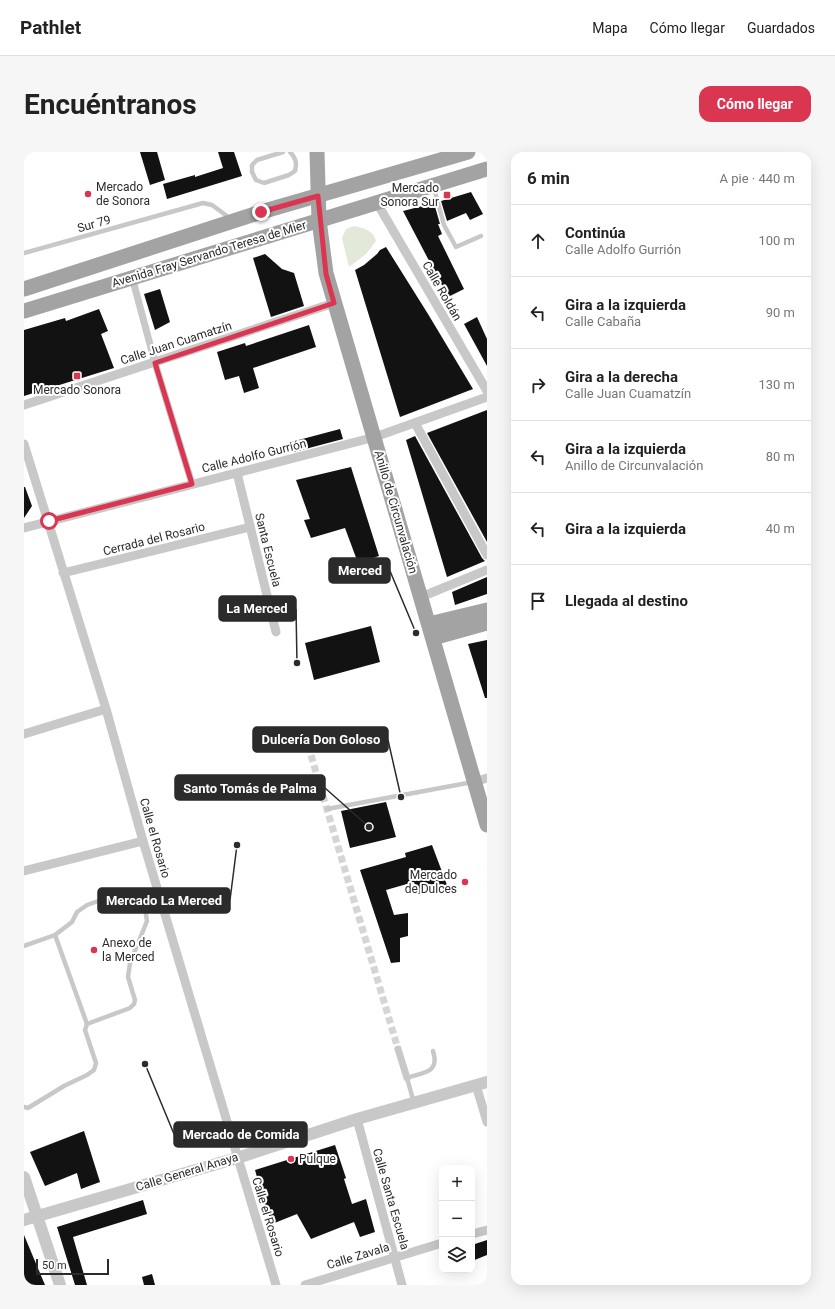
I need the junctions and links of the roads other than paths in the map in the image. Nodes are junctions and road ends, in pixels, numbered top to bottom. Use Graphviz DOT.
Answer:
graph roads {
  1 [pos="283,152"];
  2 [pos="290,152"];
  3 [pos="317,152"];
  4 [pos="468,152"];
  5 [pos="294,154"];
  6 [pos="487,169"];
  7 [pos="434,186"];
  8 [pos="318,196"];
  9 [pos="377,203"];
  10 [pos="319,220"];
  11 [pos="234,221"];
  12 [pos="481,236"];
  13 [pos="24,253"];
  14 [pos="132,277"];
  15 [pos="24,289"];
  16 [pos="334,303"];
  17 [pos="24,311"];
  18 [pos="155,363"];
  19 [pos="487,391"];
  20 [pos="487,397"];
  21 [pos="24,405"];
  22 [pos="415,423"];
  23 [pos="374,438"];
  24 [pos="24,444"];
  25 [pos="237,473"];
  26 [pos="192,484"];
  27 [pos="49,521"];
  28 [pos="250,527"];
  29 [pos="24,528"];
  30 [pos="487,555"];
  31 [pos="487,570"];
  32 [pos="63,573"];
  33 [pos="421,597"];
  34 [pos="487,610"];
  35 [pos="487,623"];
  36 [pos="431,631"];
  37 [pos="276,632"];
  38 [pos="106,709"];
  39 [pos="24,734"];
  40 [pos="481,780"];
  41 [pos="327,809"];
  42 [pos="487,825"];
  43 [pos="143,841"];
  44 [pos="24,871"];
  45 [pos="55,935"];
  46 [pos="24,946"];
  47 [pos="86,1024"];
  48 [pos="398,1049"];
  49 [pos="433,1051"];
  50 [pos="407,1078"];
  51 [pos="482,1084"];
  52 [pos="414,1103"];
  53 [pos="24,1108"];
  54 [pos="357,1119"];
  55 [pos="487,1122"];
  56 [pos="237,1158"];
  57 [pos="24,1177"];
  58 [pos="38,1216"];
  59 [pos="24,1220"];
  60 [pos="487,1230"];
  61 [pos="475,1233"];
  62 [pos="439,1244"];
  63 [pos="395,1257"];
  64 [pos="60,1285"];
  65 [pos="276,1285"];
  66 [pos="305,1285"];
  67 [pos="402,1285"];
  1 -- 5 [label="lane"];
  2 -- 5 [label="lane"];
  3 -- 8 [label="main road, Anillo de Circunvalación"];
  4 -- 8 [label="main road, Avenida Fray Servando Teresa de Mier"];
  6 -- 7 [label="main road, Avenida Fray Servando Teresa de Mier"];
  7 -- 9 [label="main road, Avenida Fray Servando Teresa de Mier"];
  7 -- 12 [label="lane"];
  8 -- 10 [label="main road, Anillo de Circunvalación"];
  8 -- 11 [label="main road, Avenida Fray Servando Teresa de Mier"];
  9 -- 10 [label="main road, Avenida Fray Servando Teresa de Mier"];
  9 -- 19 [label="street, Calle Roldán"];
  10 -- 14 [label="main road, Avenida Fray Servando Teresa de Mier"];
  10 -- 16 [label="main road, Anillo de Circunvalación"];
  11 -- 13 [label="lane, Sur 79"];
  11 -- 15 [label="main road, Avenida Fray Servando Teresa de Mier"];
  14 -- 17 [label="main road, Avenida Fray Servando Teresa de Mier"];
  14 -- 18 [label="street"];
  16 -- 18 [label="street, Calle Juan Cuamatzín"];
  16 -- 23 [label="main road, Anillo de Circunvalación"];
  18 -- 21 [label="street, Calle Juan Cuamatzín"];
  18 -- 26 [label="street"];
  20 -- 22 [label="street, Calle Adolfo Gurrión"];
  22 -- 23 [label="street, Calle Adolfo Gurrión"];
  22 -- 30 [label="street"];
  23 -- 25 [label="street, Calle Adolfo Gurrión"];
  23 -- 33 [label="main road, Anillo de Circunvalación"];
  24 -- 27 [label="street, Calle el Rosario"];
  25 -- 26 [label="street, Calle Adolfo Gurrión"];
  25 -- 28 [label="street, Santa Escuela"];
  26 -- 27 [label="street, Calle Adolfo Gurrión"];
  27 -- 29 [label="street, Calle Adolfo Gurrión"];
  27 -- 32 [label="street, Calle el Rosario"];
  28 -- 32 [label="street, Cerrada del Rosario"];
  28 -- 37 [label="street, Santa Escuela"];
  31 -- 33 [label="street"];
  32 -- 38 [label="street, Calle el Rosario"];
  33 -- 36 [label="main road, Anillo de Circunvalación"];
  34 -- 36 [label="main road"];
  35 -- 36 [label="main road"];
  36 -- 40 [label="main road, Anillo de Circunvalación"];
  38 -- 39 [label="street"];
  38 -- 43 [label="street, Calle el Rosario"];
  40 -- 41 [label="lane"];
  40 -- 42 [label="main road, Anillo de Circunvalación"];
  43 -- 44 [label="street"];
  43 -- 56 [label="street, Calle el Rosario"];
  45 -- 46 [label="lane"];
  45 -- 47 [label="lane"];
  45 -- 47 [label="lane"];
  47 -- 53 [label="lane"];
  48 -- 50 [label="street"];
  49 -- 50 [label="lane"];
  50 -- 52 [label="lane"];
  51 -- 52 [label="street, Calle General Anaya"];
  51 -- 55 [label="street"];
  52 -- 54 [label="street, Calle General Anaya"];
  54 -- 56 [label="street, Calle General Anaya"];
  54 -- 63 [label="street, Calle Santa Escuela"];
  56 -- 58 [label="street, Calle General Anaya"];
  56 -- 65 [label="street, Calle el Rosario"];
  57 -- 58 [label="street"];
  58 -- 59 [label="street, Calle General Anaya"];
  58 -- 64 [label="street"];
  60 -- 61 [label="street"];
  62 -- 63 [label="street, Calle Zavala"];
  63 -- 66 [label="street, Calle Zavala"];
  63 -- 67 [label="street, Calle Santa Escuela"];
}
